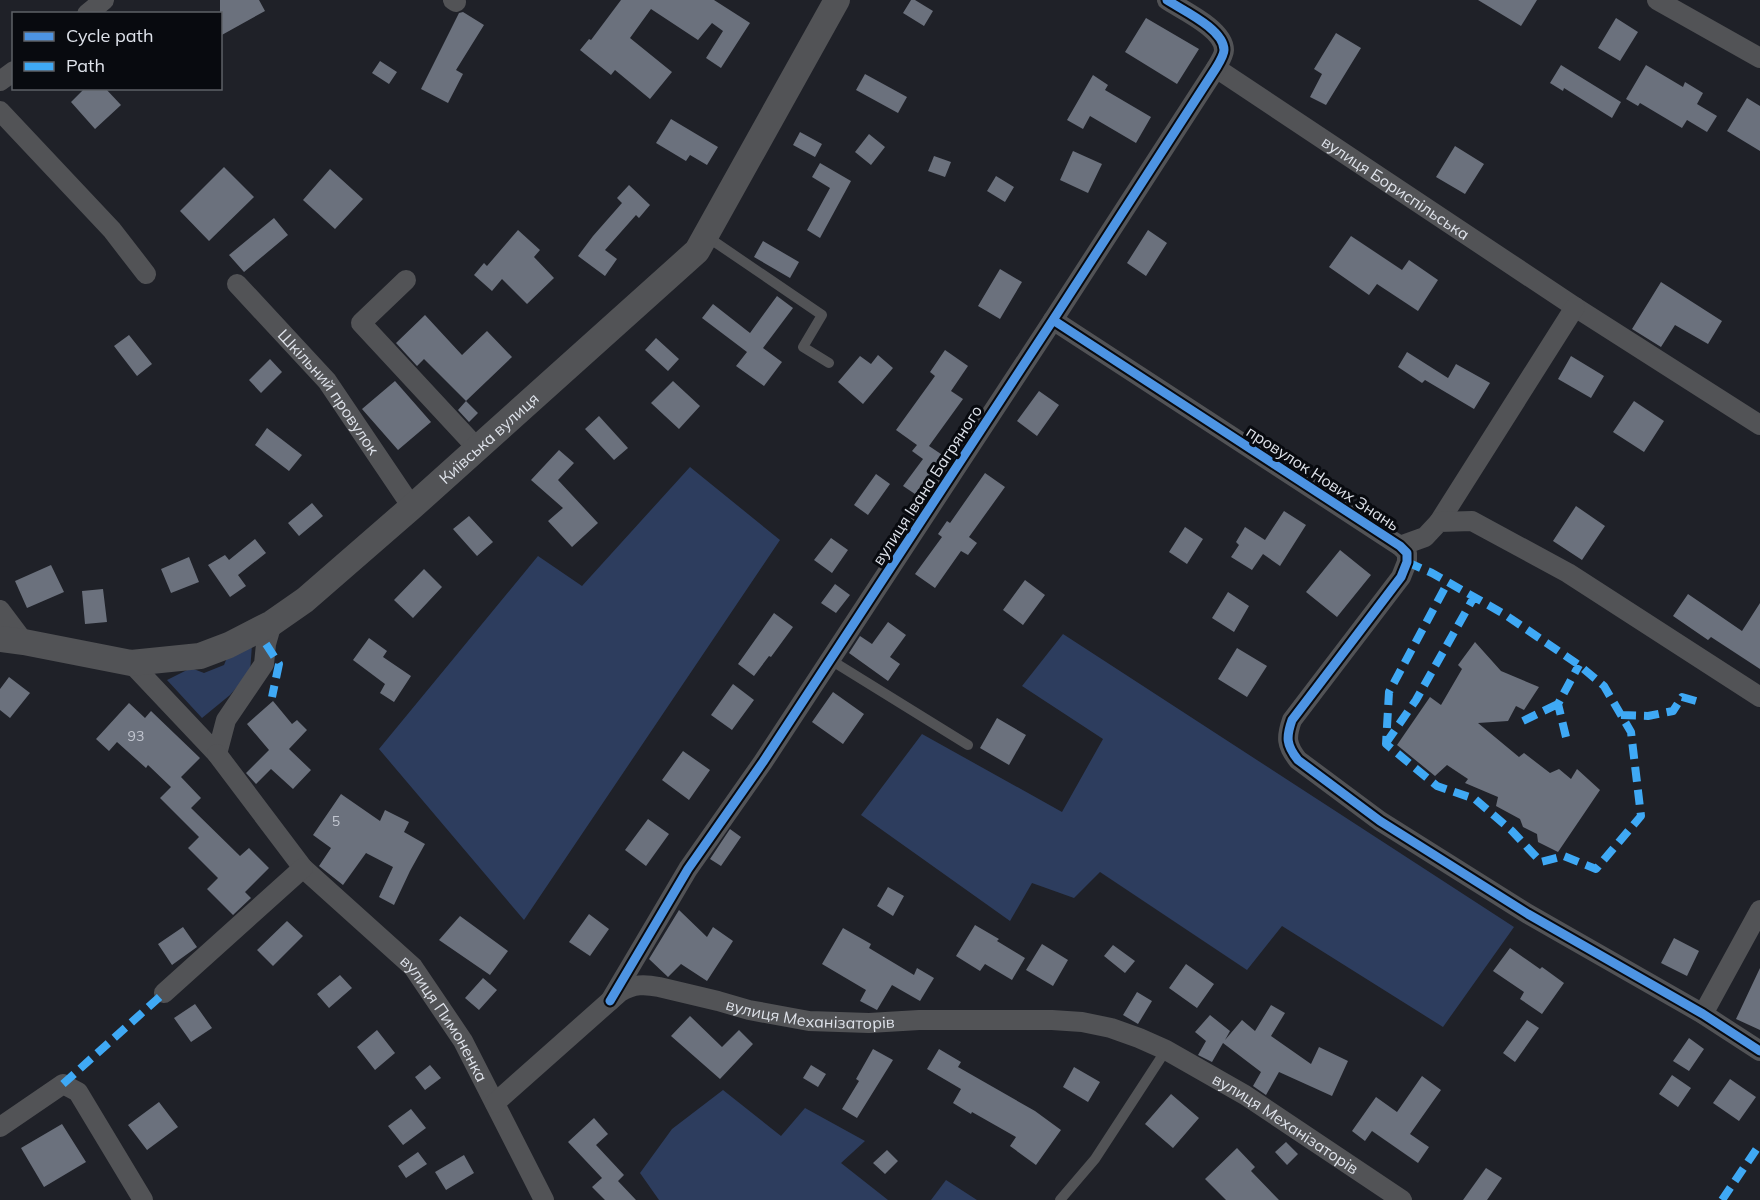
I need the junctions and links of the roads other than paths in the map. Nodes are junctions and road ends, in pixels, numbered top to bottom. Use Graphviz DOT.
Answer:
graph roads {
  1 [pos="104,0"];
  2 [pos="837,0"];
  3 [pos="1167,0"];
  4 [pos="1657,0"];
  5 [pos="89,12"];
  6 [pos="1760,58"];
  7 [pos="1216,68"];
  8 [pos="12,72"];
  9 [pos="0,81"];
  10 [pos="0,111"];
  11 [pos="706,236"];
  12 [pos="146,274"];
  13 [pos="406,280"];
  14 [pos="237,284"];
  15 [pos="1575,307"];
  16 [pos="1053,320"];
  17 [pos="829,363"];
  18 [pos="1760,426"];
  19 [pos="477,448"];
  20 [pos="412,507"];
  21 [pos="1439,522"];
  22 [pos="1400,546"];
  23 [pos="0,610"];
  24 [pos="272,623"];
  25 [pos="12,640"];
  26 [pos="829,659"];
  27 [pos="131,663"];
  28 [pos="1760,697"];
  29 [pos="968,745"];
  30 [pos="217,754"];
  31 [pos="303,868"];
  32 [pos="1760,910"];
  33 [pos="634,962"];
  34 [pos="659,987"];
  35 [pos="164,993"];
  36 [pos="610,1001"];
  37 [pos="1703,1014"];
  38 [pos="1166,1050"];
  39 [pos="1760,1051"];
  40 [pos="495,1103"];
  41 [pos="0,1127"];
  42 [pos="143,1200"];
  43 [pos="544,1200"];
  44 [pos="1060,1200"];
  45 [pos="1402,1200"];
  1 -- 5 [label="street"];
  2 -- 11 [label="street, Київська вулиця"];
  3 -- 7 [label="street, вулиця Івана Багряного"];
  4 -- 6 [label="street"];
  7 -- 15 [label="street, вулиця Бориспільська"];
  7 -- 16 [label="street, вулиця Івана Багряного"];
  8 -- 9 [label="street"];
  10 -- 12 [label="street"];
  11 -- 17 [label="lane"];
  11 -- 19 [label="street, Київська вулиця"];
  13 -- 19 [label="street"];
  14 -- 20 [label="street, Шкільний провулок"];
  15 -- 18 [label="street, вулиця Бориспільська"];
  15 -- 21 [label="street"];
  16 -- 22 [label="street, провулок Нових Знань"];
  16 -- 26 [label="street, вулиця Івана Багряного"];
  19 -- 20 [label="street, Київська вулиця"];
  20 -- 24 [label="street, Київська вулиця"];
  21 -- 22 [label="street"];
  21 -- 28 [label="street"];
  22 -- 37 [label="street, провулок Нових Знань"];
  23 -- 25 [label="street"];
  24 -- 27 [label="street, Київська вулиця"];
  24 -- 30 [label="street"];
  25 -- 27 [label="street, Київська вулиця"];
  26 -- 29 [label="lane"];
  26 -- 33 [label="street, вулиця Івана Багряного"];
  27 -- 30 [label="street, вулиця Пимоненка"];
  30 -- 31 [label="street, вулиця Пимоненка"];
  31 -- 35 [label="street"];
  31 -- 40 [label="street, вулиця Пимоненка"];
  32 -- 37 [label="street"];
  33 -- 34 [label="street"];
  33 -- 36 [label="street, вулиця Івана Багряного"];
  34 -- 36 [label="street, вулиця Механізаторів"];
  34 -- 38 [label="street, вулиця Механізаторів"];
  36 -- 40 [label="street, вулиця Механізаторів"];
  37 -- 39 [label="street"];
  38 -- 44 [label="lane"];
  38 -- 45 [label="street, вулиця Механізаторів"];
  40 -- 43 [label="street, вулиця Пимоненка"];
  41 -- 42 [label="street"];
}
